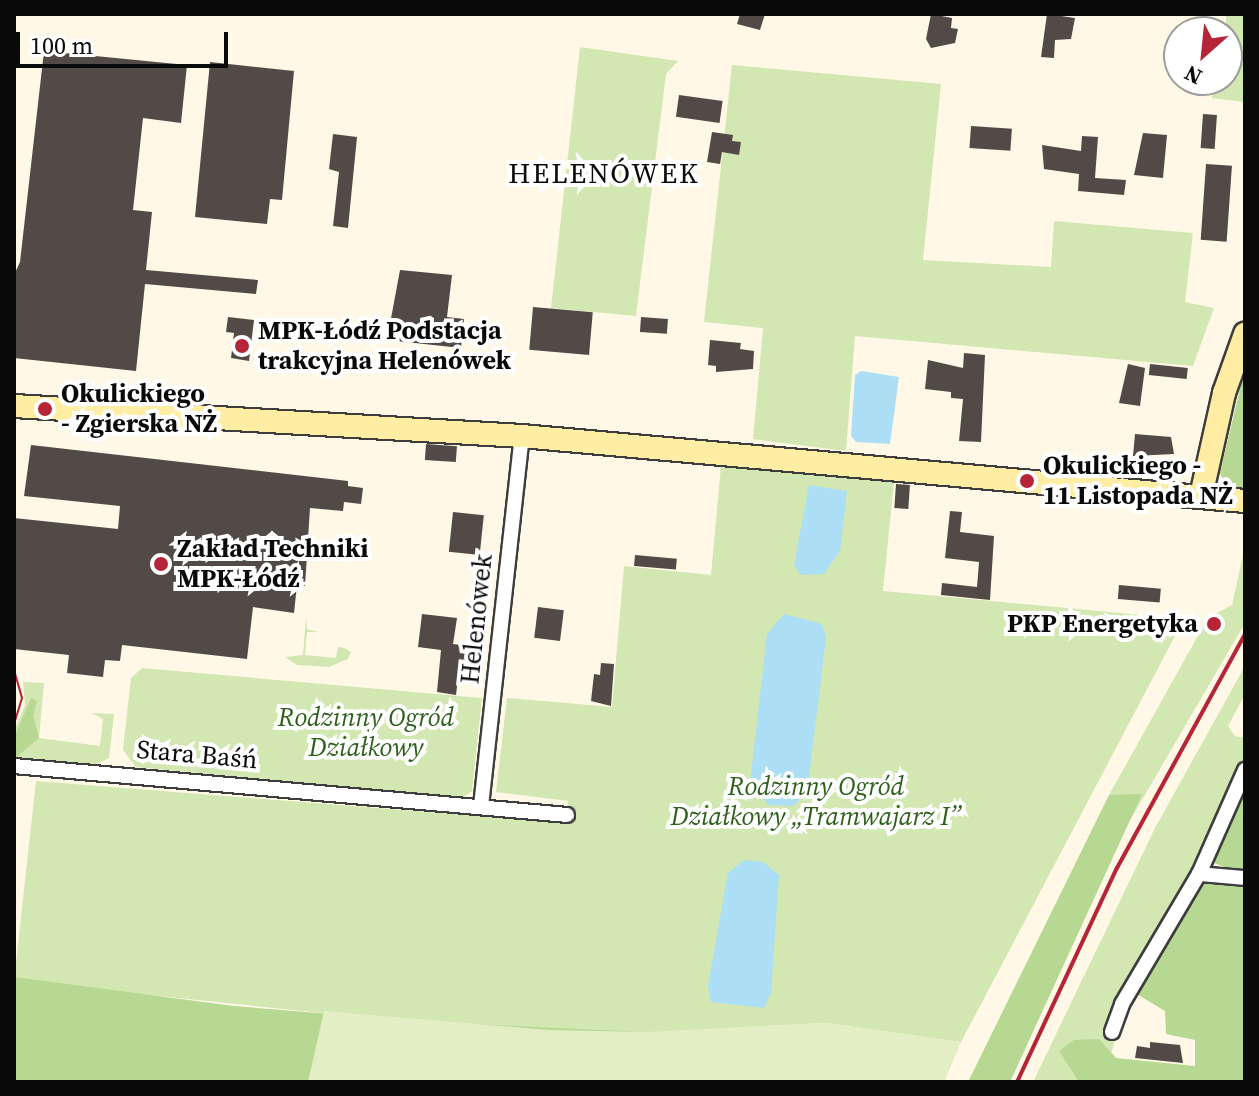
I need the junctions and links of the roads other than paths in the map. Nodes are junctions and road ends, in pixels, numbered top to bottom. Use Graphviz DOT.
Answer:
graph roads {
  1 [pos="1245,334"];
  2 [pos="14,406"];
  3 [pos="522,436"];
  4 [pos="1201,496"];
  5 [pos="1245,501"];
  6 [pos="14,766"];
  7 [pos="1245,770"];
  8 [pos="481,806"];
  9 [pos="567,815"];
  10 [pos="1199,874"];
  11 [pos="1245,878"];
  12 [pos="1112,1032"];
  1 -- 4 [label="street"];
  2 -- 3 [label="street"];
  3 -- 4 [label="street"];
  3 -- 8 [label="street, Helenówek"];
  4 -- 5 [label="street"];
  6 -- 8 [label="street, Stara Baśń"];
  7 -- 10 [label="street"];
  8 -- 9 [label="street, Stara Baśń"];
  10 -- 11 [label="street"];
  10 -- 12 [label="street"];
}
